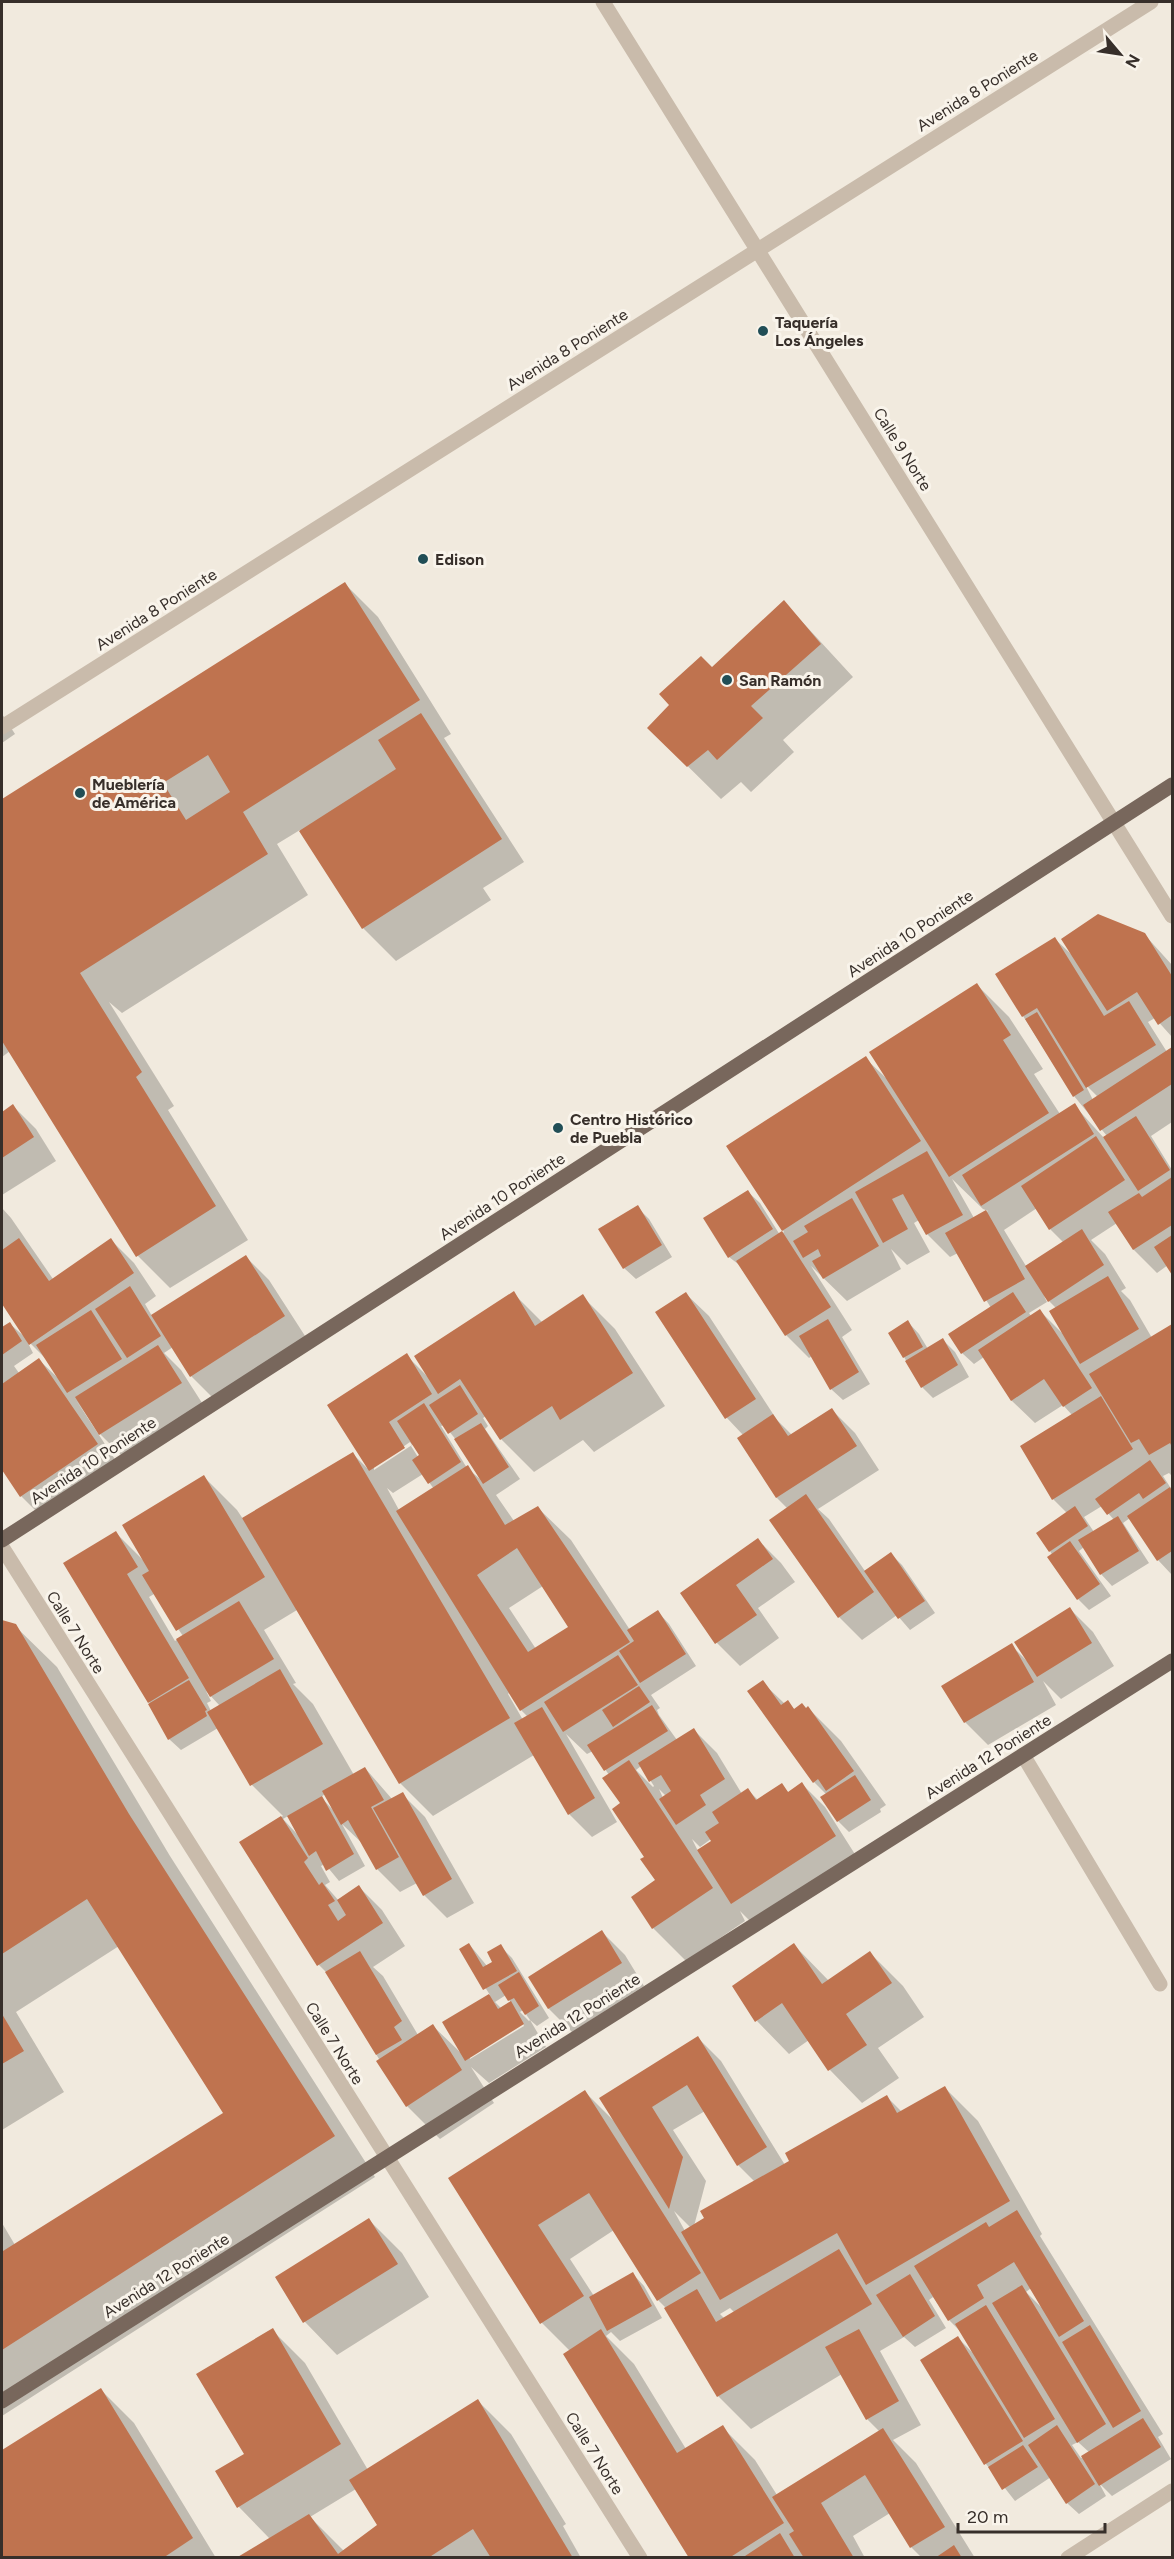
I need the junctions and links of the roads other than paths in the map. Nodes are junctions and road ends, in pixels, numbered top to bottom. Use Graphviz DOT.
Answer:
graph roads {
  1 [pos="603,2"];
  2 [pos="1151,2"];
  3 [pos="758,250"];
  4 [pos="2,727"];
  5 [pos="1173,785"];
  6 [pos="1114,822"];
  7 [pos="1173,916"];
  8 [pos="2,1540"];
  9 [pos="2,1547"];
  10 [pos="1173,1661"];
  11 [pos="1023,1755"];
  12 [pos="1160,1984"];
  13 [pos="385,2157"];
  14 [pos="2,2401"];
  15 [pos="1173,2491"];
  16 [pos="640,2558"];
  17 [pos="1068,2558"];
  1 -- 3 [label="street, Calle 9 Norte"];
  2 -- 3 [label="street, Avenida 8 Poniente"];
  3 -- 4 [label="street, Avenida 8 Poniente"];
  3 -- 6 [label="street, Calle 9 Norte"];
  5 -- 6 [label="main road, Avenida 10 Poniente"];
  6 -- 7 [label="street, Calle 9 Norte"];
  6 -- 8 [label="main road, Avenida 10 Poniente"];
  9 -- 13 [label="street, Calle 7 Norte"];
  10 -- 11 [label="main road, Avenida 12 Poniente"];
  11 -- 12 [label="street"];
  11 -- 13 [label="main road, Avenida 12 Poniente"];
  13 -- 14 [label="main road, Avenida 12 Poniente"];
  13 -- 16 [label="street, Calle 7 Norte"];
  15 -- 17 [label="street"];
}
